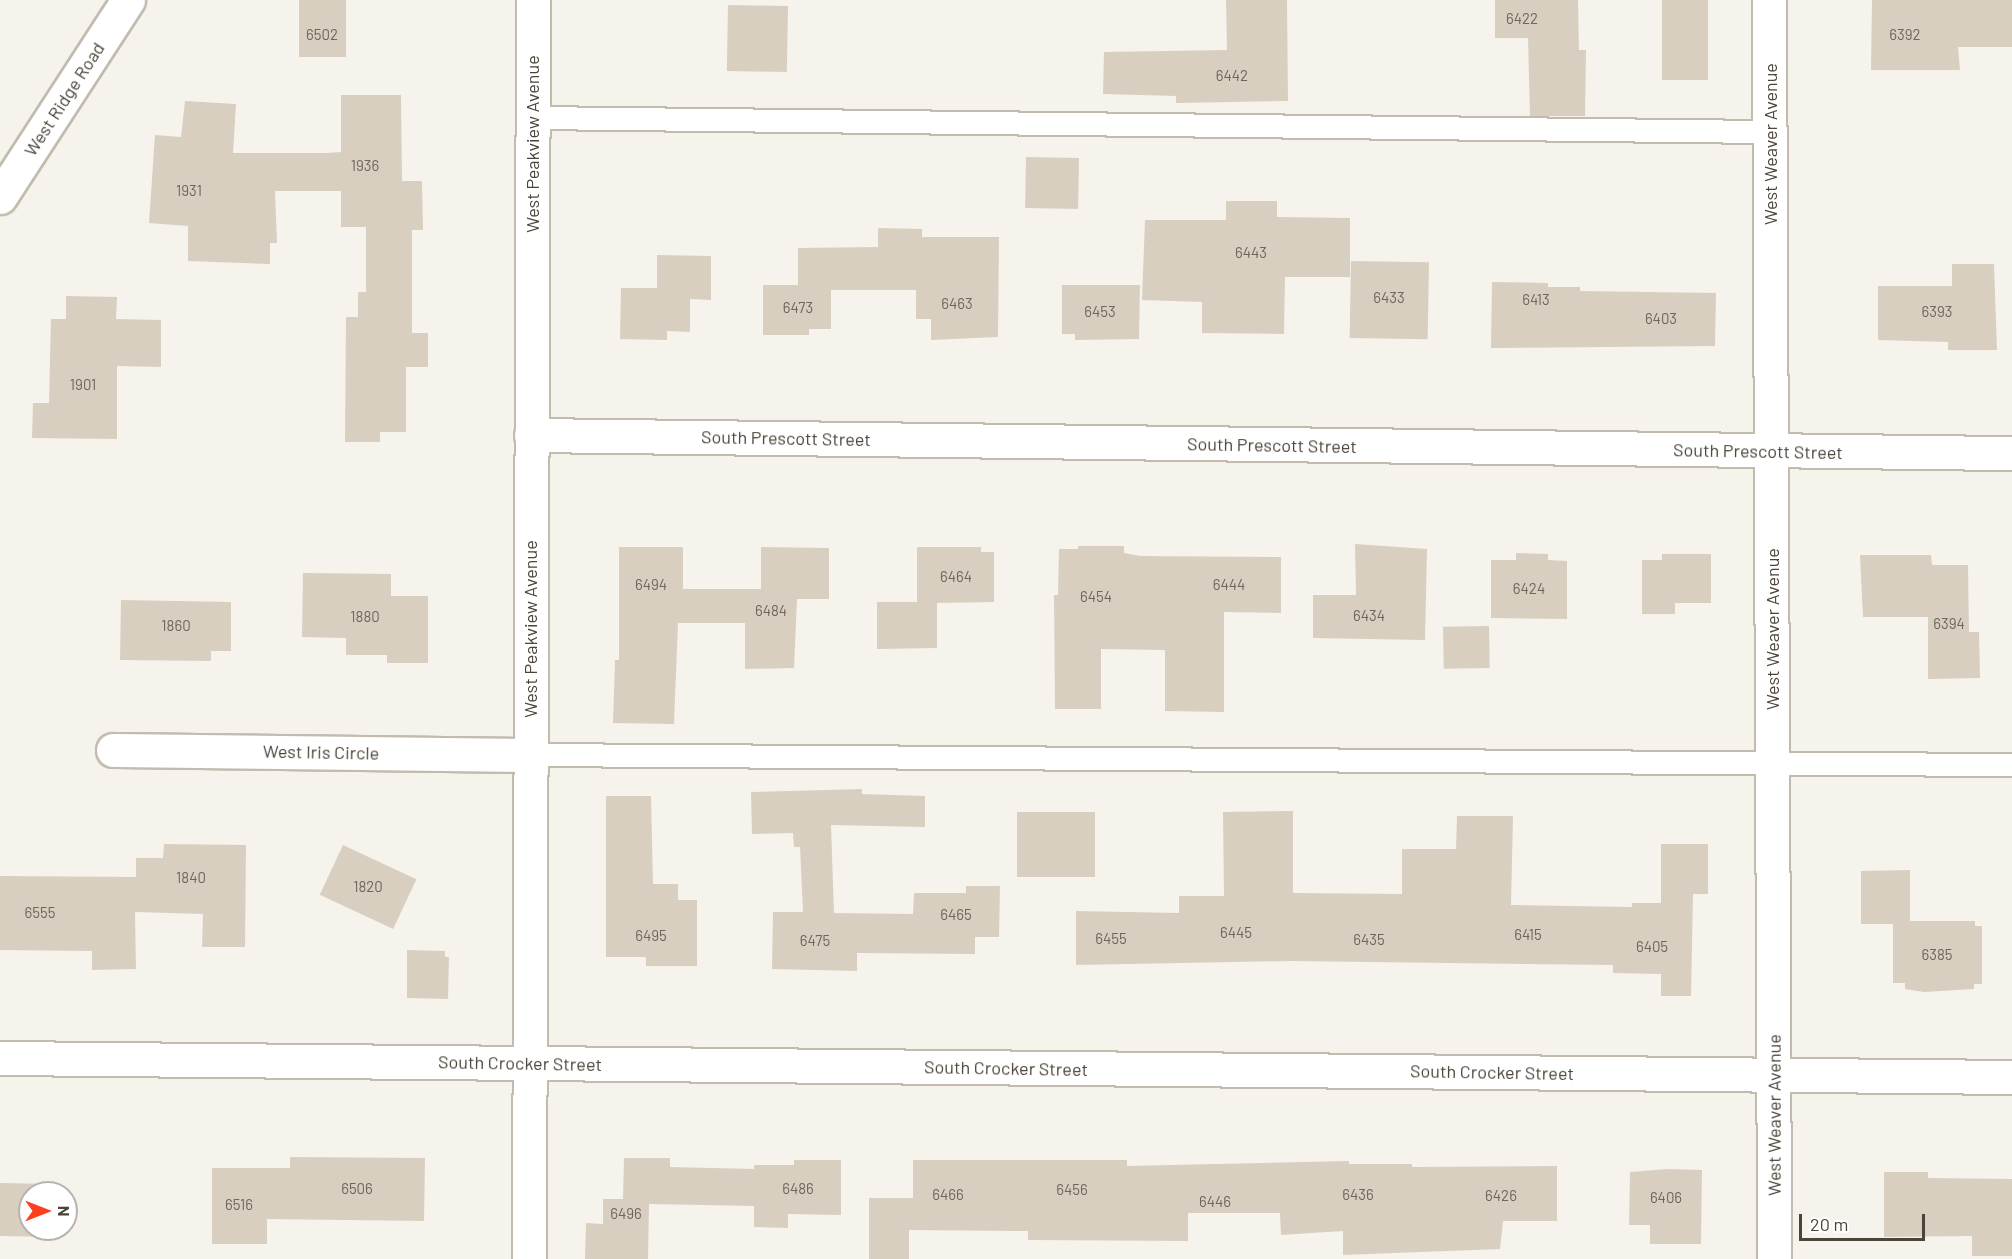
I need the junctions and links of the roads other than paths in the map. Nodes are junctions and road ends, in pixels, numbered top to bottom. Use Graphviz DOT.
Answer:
graph roads {
  1 [pos="128,0"];
  2 [pos="532,0"];
  3 [pos="1769,0"];
  4 [pos="532,118"];
  5 [pos="1770,132"];
  6 [pos="0,197"];
  7 [pos="531,435"];
  8 [pos="1772,451"];
  9 [pos="2012,453"];
  10 [pos="112,750"];
  11 [pos="529,755"];
  12 [pos="1773,764"];
  13 [pos="2012,765"];
  14 [pos="0,1058"];
  15 [pos="530,1063"];
  16 [pos="1774,1075"];
  17 [pos="2012,1077"];
  18 [pos="529,1259"];
  19 [pos="1774,1259"];
  1 -- 6 [label="street, West Ridge Road"];
  2 -- 4 [label="street, West Peakview Avenue"];
  3 -- 5 [label="street, West Weaver Avenue"];
  4 -- 5 [label="lane"];
  4 -- 7 [label="street, West Peakview Avenue"];
  5 -- 8 [label="street, West Weaver Avenue"];
  7 -- 8 [label="street, South Prescott Street"];
  7 -- 11 [label="street, West Peakview Avenue"];
  8 -- 9 [label="street, South Prescott Street"];
  8 -- 12 [label="street, West Weaver Avenue"];
  10 -- 11 [label="street, West Iris Circle"];
  11 -- 12 [label="lane"];
  11 -- 15 [label="street, West Peakview Avenue"];
  12 -- 13 [label="lane"];
  12 -- 16 [label="street, West Weaver Avenue"];
  14 -- 15 [label="street, South Crocker Street"];
  15 -- 16 [label="street, South Crocker Street"];
  15 -- 18 [label="street, West Peakview Avenue"];
  16 -- 17 [label="street, South Crocker Street"];
  16 -- 19 [label="street, West Weaver Avenue"];
}
